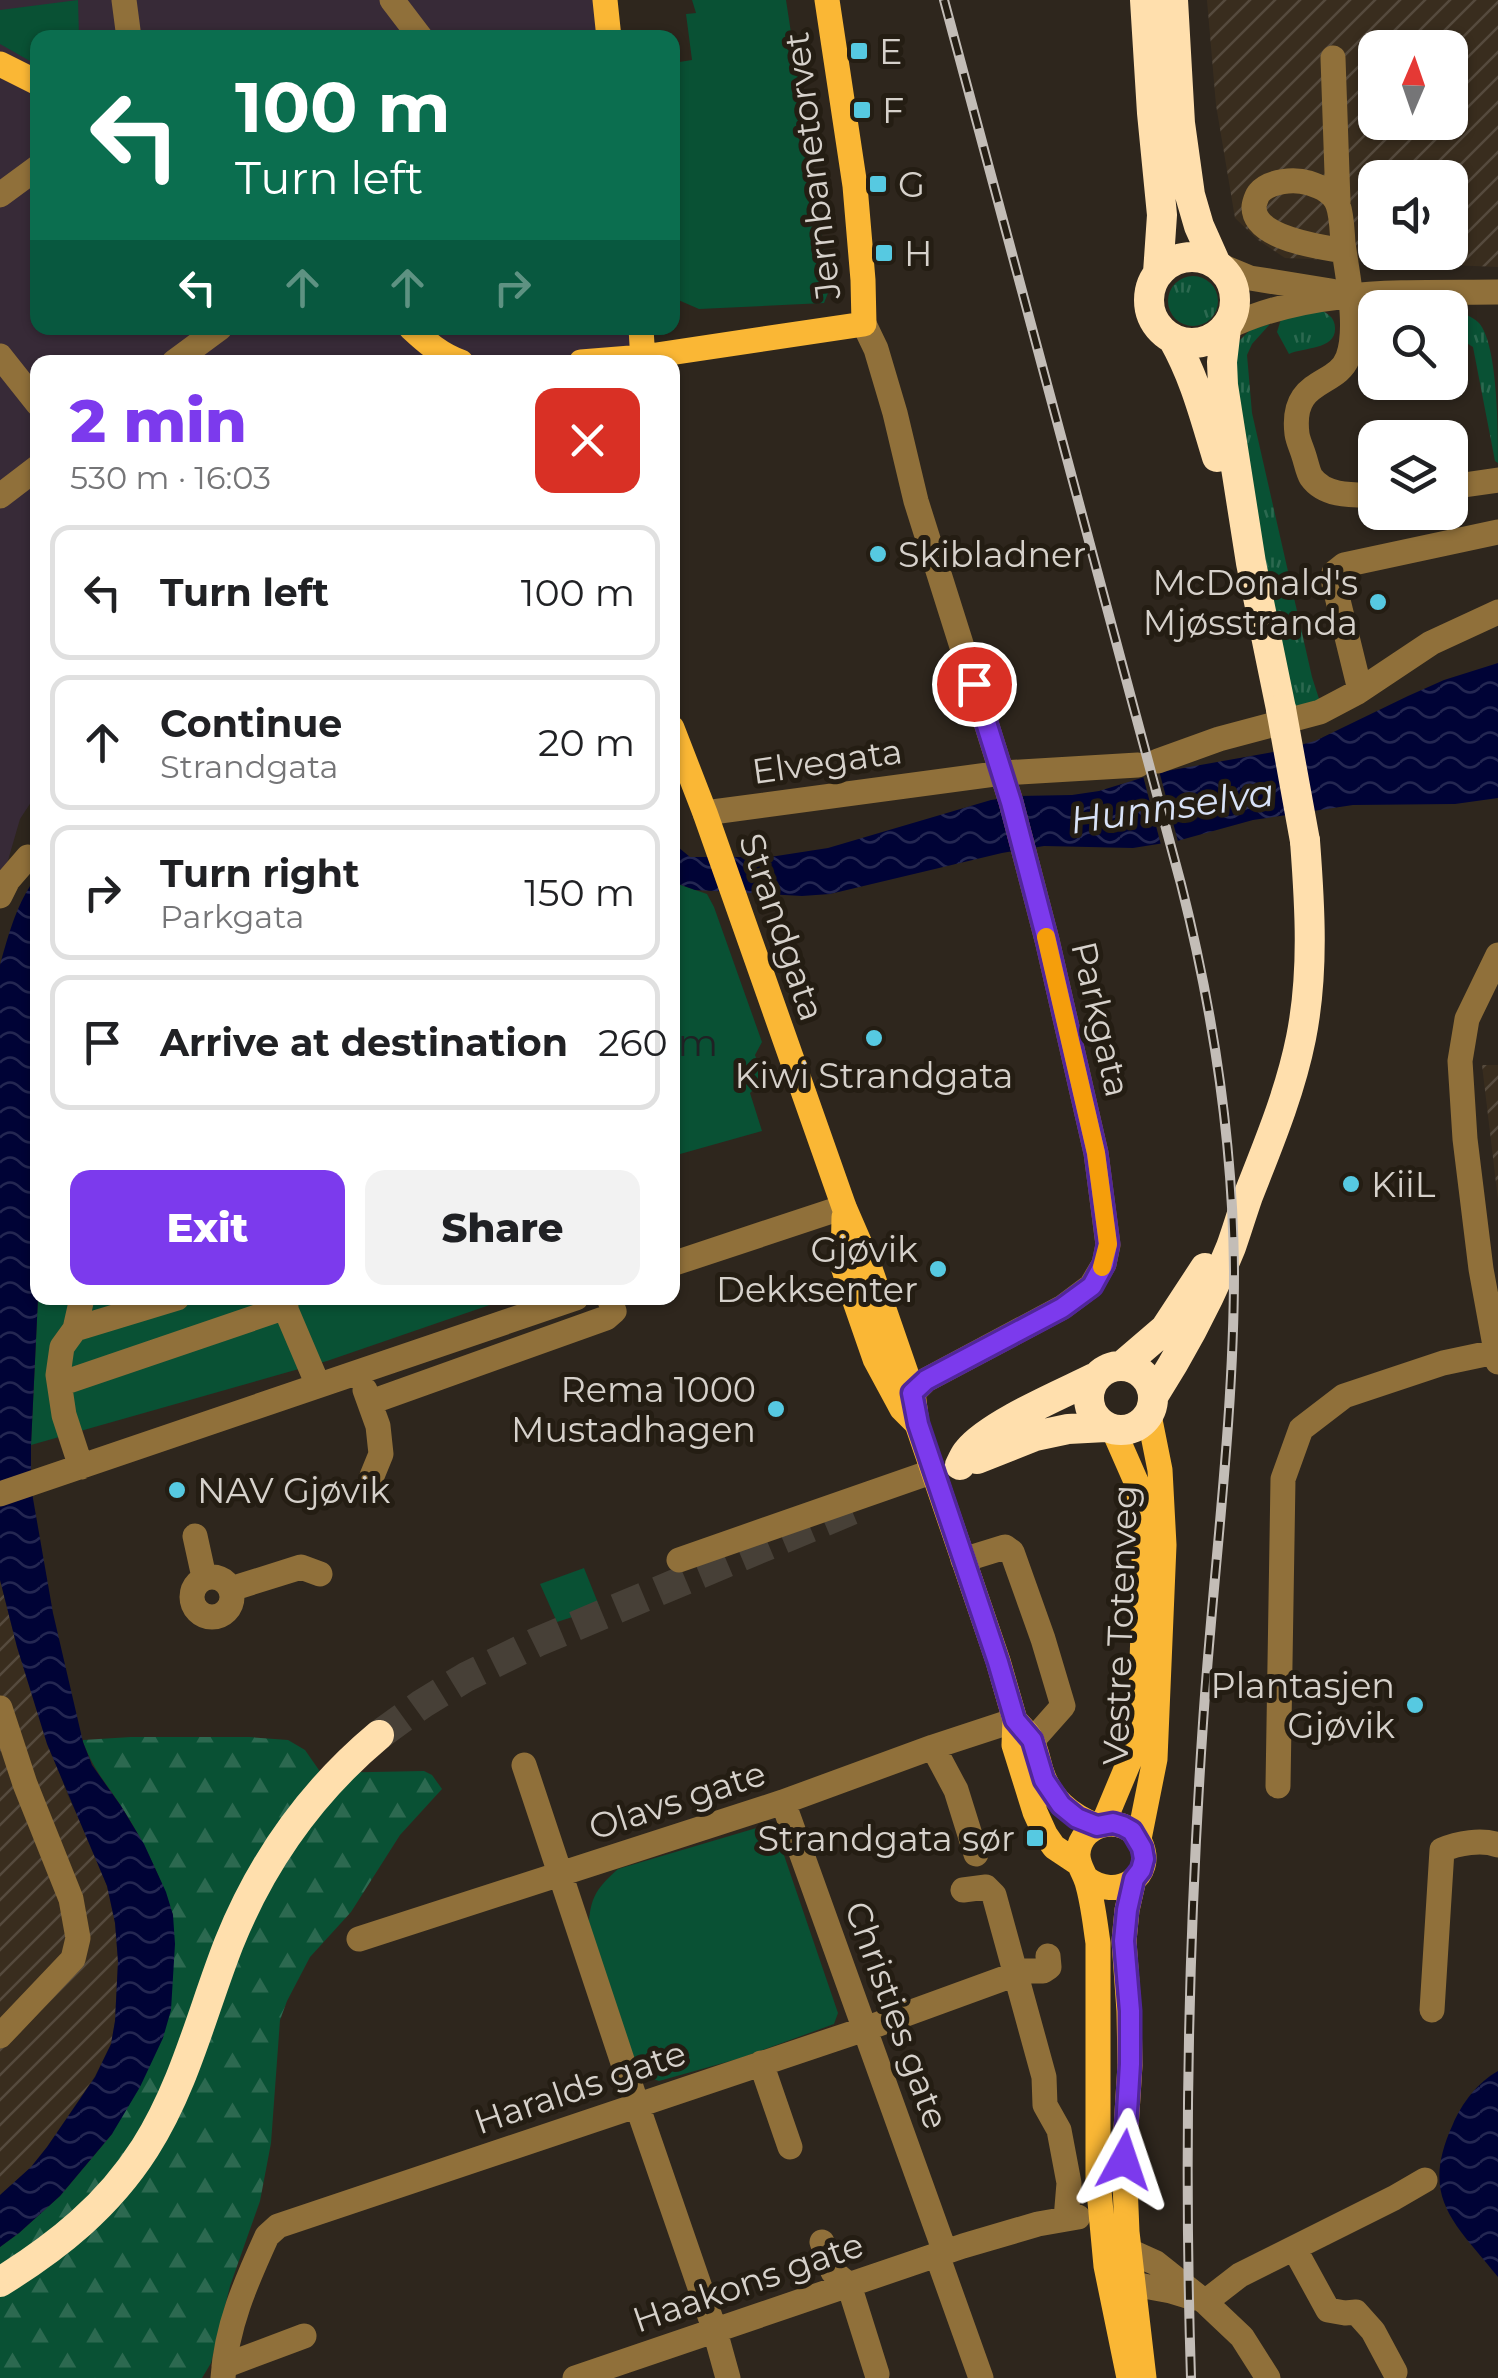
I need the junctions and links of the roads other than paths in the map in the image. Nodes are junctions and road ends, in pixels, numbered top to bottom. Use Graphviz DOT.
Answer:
graph roads {
  1 [pos="124,0"];
  2 [pos="392,0"];
  3 [pos="605,0"];
  4 [pos="827,0"];
  5 [pos="1145,0"];
  6 [pos="1173,0"];
  7 [pos="128,30"];
  8 [pos="414,30"];
  9 [pos="609,30"];
  10 [pos="1332,58"];
  11 [pos="0,64"];
  12 [pos="30,79"];
  13 [pos="30,173"];
  14 [pos="0,195"];
  15 [pos="1338,202"];
  16 [pos="1344,251"];
  17 [pos="1216,264"];
  18 [pos="1158,272"];
  19 [pos="1498,292"];
  20 [pos="1351,294"];
  21 [pos="864,324"];
  22 [pos="1226,328"];
  23 [pos="211,335"];
  24 [pos="419,335"];
  25 [pos="1173,339"];
  26 [pos="183,355"];
  27 [pos="447,355"];
  28 [pos="675,355"];
  29 [pos="0,356"];
  30 [pos="30,394"];
  31 [pos="30,473"];
  32 [pos="1498,480"];
  33 [pos="1468,484"];
  34 [pos="1358,495"];
  35 [pos="0,496"];
  36 [pos="1498,532"];
  37 [pos="1251,562"];
  38 [pos="1498,612"];
  39 [pos="1360,690"];
  40 [pos="680,749"];
  41 [pos="1002,773"];
  42 [pos="709,824"];
  43 [pos="28,857"];
  44 [pos="0,896"];
  45 [pos="1498,955"];
  46 [pos="1246,1202"];
  47 [pos="844,1207"];
  48 [pos="680,1261"];
  49 [pos="81,1305"];
  50 [pos="153,1305"];
  51 [pos="276,1305"];
  52 [pos="285,1305"];
  53 [pos="555,1305"];
  54 [pos="612,1305"];
  55 [pos="1493,1308"];
  56 [pos="76,1328"];
  57 [pos="1496,1357"];
  58 [pos="1122,1365"];
  59 [pos="356,1372"];
  60 [pos="1094,1378"];
  61 [pos="60,1384"];
  62 [pos="318,1386"];
  63 [pos="912,1393"];
  64 [pos="371,1402"];
  65 [pos="1151,1405"];
  66 [pos="918,1424"];
  67 [pos="1110,1428"];
  68 [pos="81,1467"];
  69 [pos="934,1471"];
  70 [pos="372,1476"];
  71 [pos="0,1494"];
  72 [pos="195,1536"];
  73 [pos="679,1560"];
  74 [pos="963,1560"];
  75 [pos="320,1574"];
  76 [pos="204,1578"];
  77 [pos="231,1589"];
  78 [pos="0,1708"];
  79 [pos="1015,1720"];
  80 [pos="380,1734"];
  81 [pos="1032,1740"];
  82 [pos="933,1747"];
  83 [pos="524,1764"];
  84 [pos="1278,1786"];
  85 [pos="783,1802"];
  86 [pos="1100,1825"];
  87 [pos="1138,1839"];
  88 [pos="1498,1845"];
  89 [pos="976,1854"];
  90 [pos="1082,1871"];
  91 [pos="560,1876"];
  92 [pos="1134,1879"];
  93 [pos="964,1890"];
  94 [pos="359,1939"];
  95 [pos="1048,1956"];
  96 [pos="1015,1975"];
  97 [pos="1432,2010"];
  98 [pos="866,2029"];
  99 [pos="0,2036"];
  100 [pos="761,2064"];
  101 [pos="637,2105"];
  102 [pos="790,2148"];
  103 [pos="1425,2180"];
  104 [pos="822,2242"];
  105 [pos="1294,2248"];
  106 [pos="941,2254"];
  107 [pos="1114,2259"];
  108 [pos="0,2282"];
  109 [pos="1134,2284"];
  110 [pos="849,2285"];
  111 [pos="1205,2302"];
  112 [pos="715,2331"];
  113 [pos="304,2336"];
  114 [pos="224,2372"];
  115 [pos="1399,2373"];
  116 [pos="877,2374"];
  117 [pos="574,2378"];
  118 [pos="728,2378"];
  119 [pos="981,2378"];
  120 [pos="1129,2378"];
  121 [pos="1144,2378"];
  122 [pos="1268,2378"];
  1 -- 7 [label="street"];
  2 -- 8 [label="street"];
  3 -- 9 [label="main road"];
  4 -- 21 [label="main road, Jernbanetorvet"];
  5 -- 18 [label="highway"];
  6 -- 17 [label="highway"];
  10 -- 15 [label="street"];
  11 -- 12 [label="main road"];
  13 -- 14 [label="street"];
  15 -- 16 [label="street"];
  15 -- 16 [label="street"];
  16 -- 20 [label="street"];
  17 -- 18 [label="highway"];
  17 -- 20 [label="street"];
  17 -- 22 [label="highway"];
  18 -- 25 [label="highway"];
  19 -- 20 [label="street"];
  20 -- 22 [label="street"];
  20 -- 34 [label="street"];
  21 -- 28 [label="main road"];
  21 -- 41 [label="street, Parkgata"];
  22 -- 25 [label="highway"];
  22 -- 37 [label="highway"];
  23 -- 26 [label="street"];
  24 -- 27 [label="main road"];
  25 -- 37 [label="highway"];
  29 -- 30 [label="street"];
  31 -- 35 [label="street"];
  32 -- 33 [label="street"];
  36 -- 39 [label="street"];
  37 -- 46 [label="highway, bridge"];
  38 -- 39 [label="street, Elvegata"];
  39 -- 41 [label="street, Elvegata"];
  40 -- 42 [label="main road, Strandgata"];
  41 -- 42 [label="street, Elvegata"];
  41 -- 63 [label="street, Parkgata"];
  42 -- 47 [label="main road, Strandgata"];
  43 -- 44 [label="street"];
  45 -- 55 [label="street"];
  46 -- 58 [label="highway"];
  46 -- 65 [label="highway"];
  47 -- 48 [label="street"];
  47 -- 63 [label="main road, Strandgata"];
  47 -- 66 [label="main road, Strandgata"];
  49 -- 56 [label="street"];
  50 -- 56 [label="street"];
  51 -- 61 [label="street"];
  52 -- 62 [label="street"];
  53 -- 59 [label="street"];
  54 -- 64 [label="street"];
  55 -- 57 [label="street"];
  56 -- 61 [label="street"];
  57 -- 84 [label="street"];
  58 -- 60 [label="highway"];
  58 -- 65 [label="highway"];
  59 -- 62 [label="street"];
  59 -- 64 [label="street"];
  60 -- 67 [label="highway"];
  60 -- 67 [label="highway"];
  61 -- 68 [label="street"];
  62 -- 68 [label="street"];
  63 -- 66 [label="main road, Strandgata"];
  64 -- 70 [label="street"];
  65 -- 67 [label="highway"];
  65 -- 87 [label="main road, Vestre Totenveg"];
  66 -- 69 [label="main road, Strandgata"];
  67 -- 86 [label="main road, Vestre Totenveg"];
  68 -- 71 [label="street"];
  69 -- 73 [label="street"];
  69 -- 74 [label="main road, Strandgata"];
  72 -- 76 [label="street"];
  74 -- 79 [label="main road, Strandgata"];
  74 -- 81 [label="street"];
  75 -- 77 [label="street"];
  76 -- 77 [label="street"];
  76 -- 77 [label="street"];
  78 -- 99 [label="street"];
  79 -- 81 [label="main road, Strandgata"];
  79 -- 82 [label="street, Olavs gate"];
  79 -- 90 [label="main road, Strandgata"];
  80 -- 108 [label="highway"];
  81 -- 86 [label="main road, Strandgata"];
  82 -- 85 [label="street, Olavs gate"];
  82 -- 89 [label="street"];
  83 -- 91 [label="street"];
  85 -- 91 [label="street, Olavs gate"];
  85 -- 98 [label="street, Christies gate"];
  86 -- 87 [label="main road"];
  86 -- 90 [label="main road"];
  87 -- 92 [label="main road"];
  88 -- 97 [label="street"];
  90 -- 92 [label="main road"];
  90 -- 107 [label="main road"];
  91 -- 94 [label="street, Olavs gate"];
  91 -- 101 [label="street"];
  92 -- 107 [label="main road"];
  93 -- 96 [label="street"];
  95 -- 96 [label="street, Haralds gate"];
  96 -- 98 [label="street, Haralds gate"];
  96 -- 106 [label="street, Haakons gate"];
  98 -- 100 [label="street, Haralds gate"];
  98 -- 106 [label="street, Christies gate"];
  100 -- 101 [label="street, Haralds gate"];
  100 -- 102 [label="street"];
  101 -- 112 [label="street"];
  101 -- 114 [label="street, Haralds gate"];
  103 -- 105 [label="street"];
  104 -- 110 [label="street"];
  105 -- 111 [label="street"];
  105 -- 115 [label="street"];
  106 -- 110 [label="street, Haakons gate"];
  106 -- 119 [label="street, Christies gate"];
  107 -- 109 [label="main road"];
  107 -- 111 [label="street"];
  107 -- 120 [label="main road"];
  109 -- 111 [label="street"];
  109 -- 121 [label="main road"];
  110 -- 112 [label="street, Haakons gate"];
  110 -- 116 [label="street"];
  111 -- 122 [label="street"];
  112 -- 117 [label="street, Haakons gate"];
  112 -- 118 [label="street"];
  113 -- 114 [label="street"];
}
